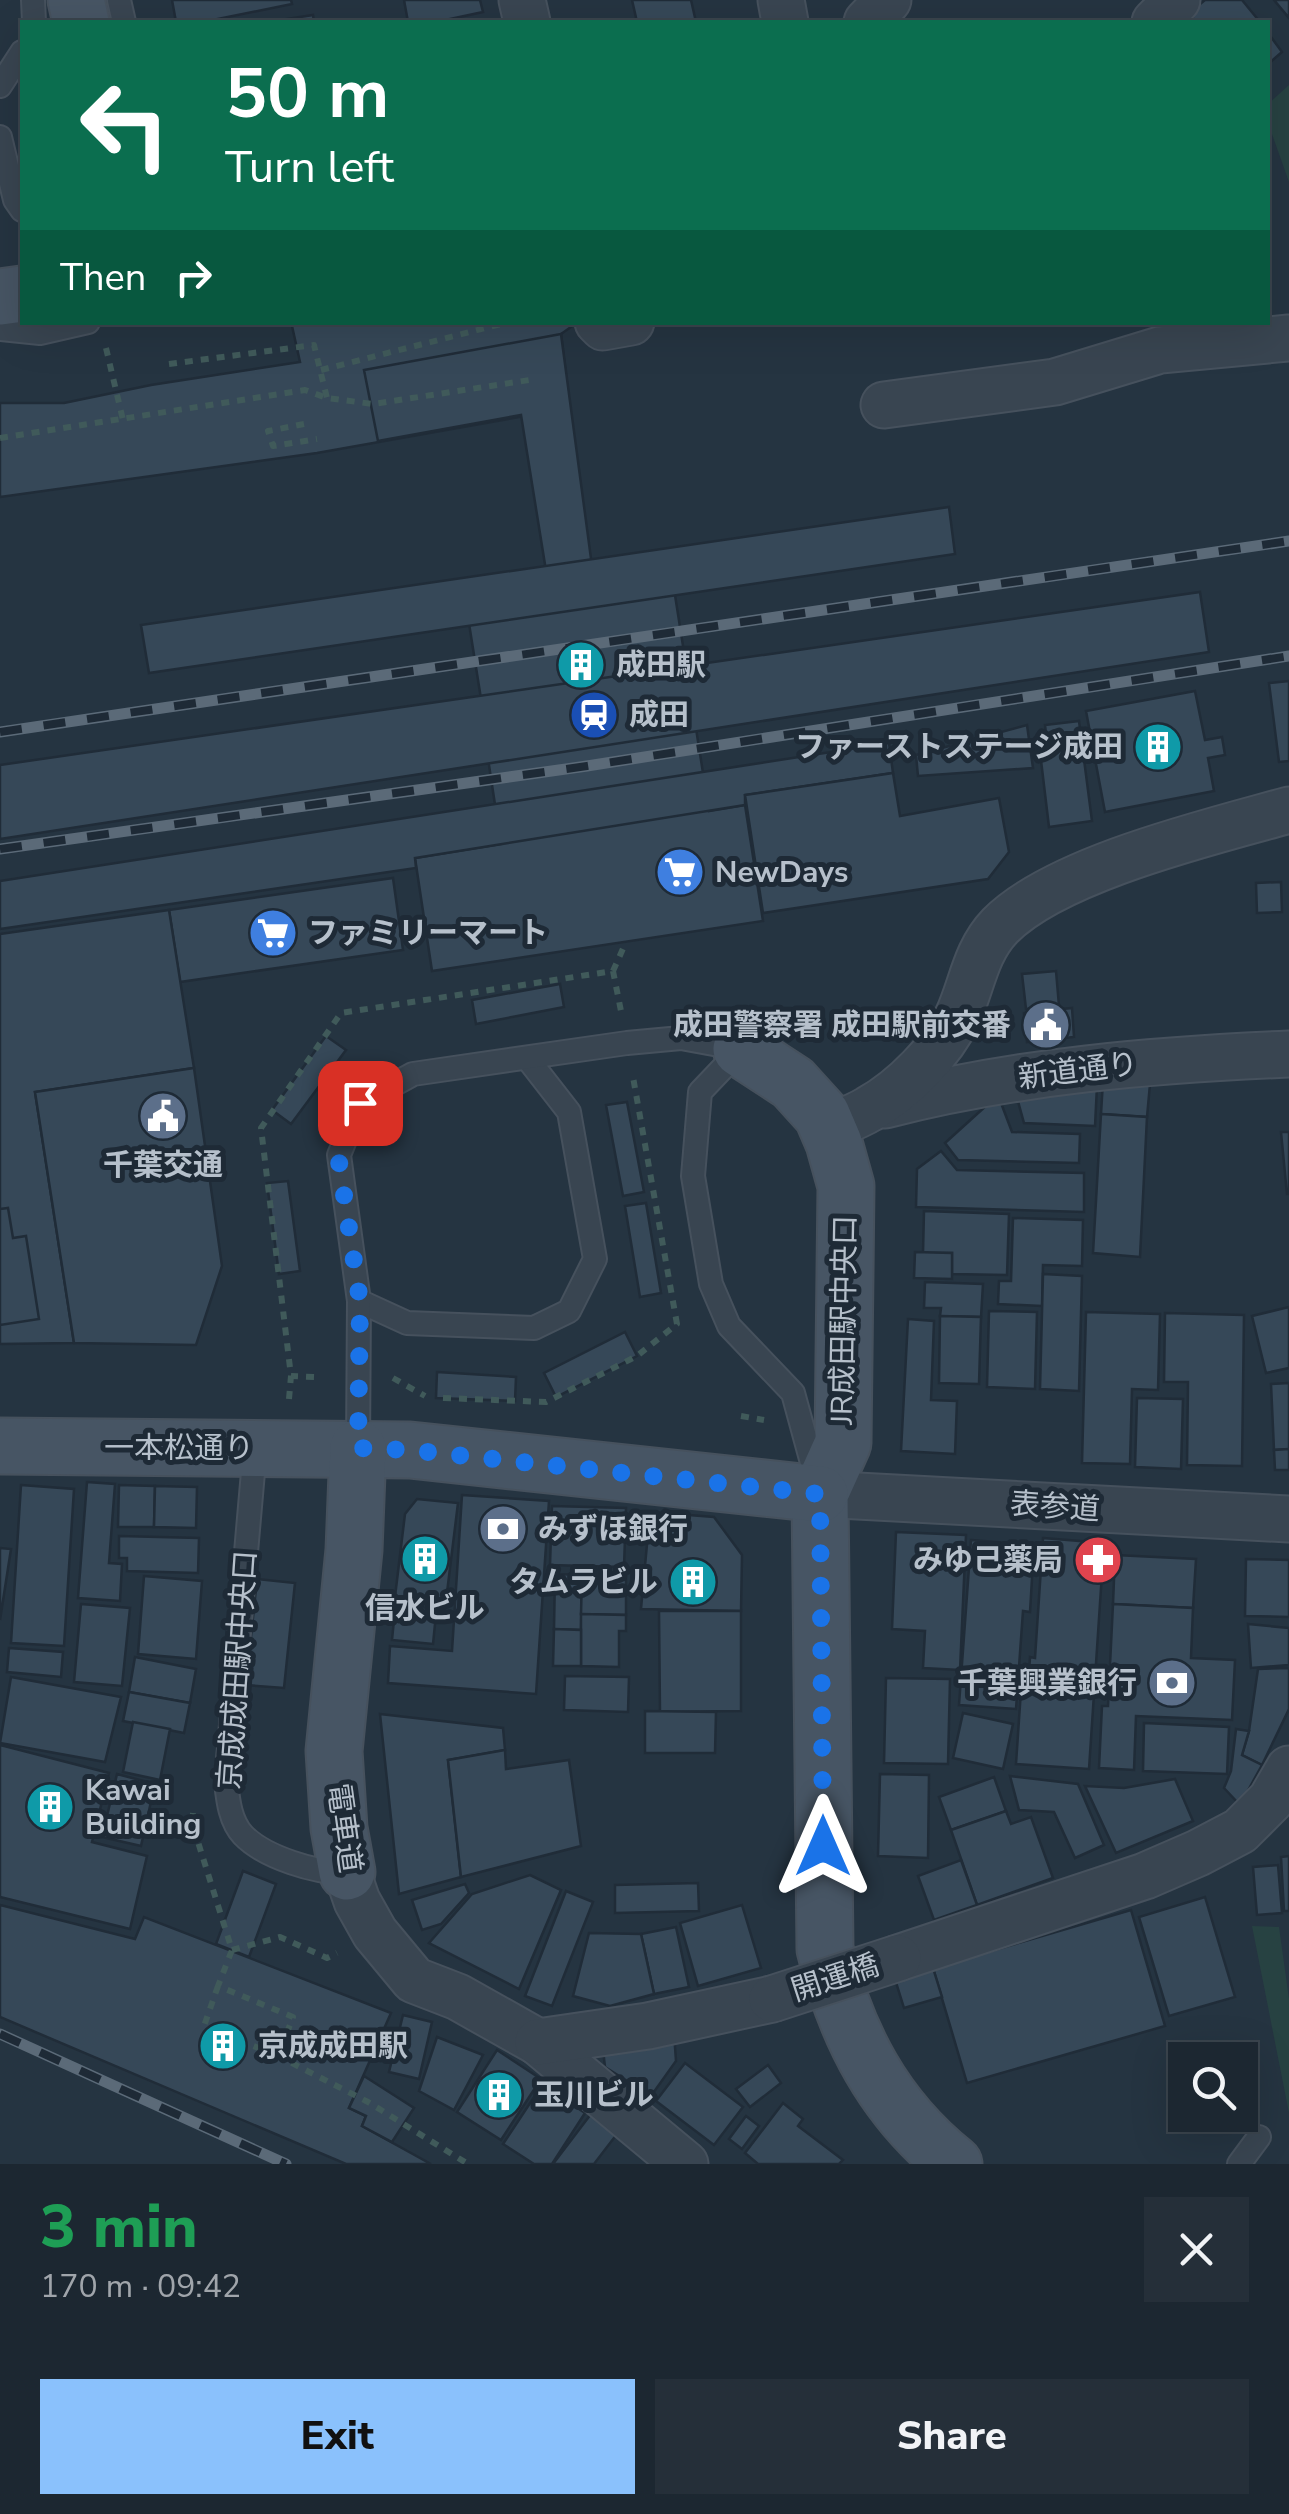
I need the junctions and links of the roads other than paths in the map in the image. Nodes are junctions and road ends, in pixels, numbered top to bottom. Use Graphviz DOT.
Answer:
graph roads {
  1 [pos="888,0"];
  2 [pos="1177,0"];
  3 [pos="869,20"];
  4 [pos="1157,20"];
  5 [pos="20,55"];
  6 [pos="0,88"];
  7 [pos="0,137"];
  8 [pos="20,207"];
  9 [pos="31,325"];
  10 [pos="96,331"];
  11 [pos="1289,338"];
  12 [pos="884,405"];
  13 [pos="1289,810"];
  14 [pos="740,1049"];
  15 [pos="1289,1054"];
  16 [pos="527,1058"];
  17 [pos="849,1118"];
  18 [pos="360,1301"];
  19 [pos="0,1446"];
  20 [pos="358,1448"];
  21 [pos="255,1449"];
  22 [pos="820,1494"];
  23 [pos="1289,1520"];
  24 [pos="1289,1769"];
  25 [pos="347,1872"];
  26 [pos="538,2042"];
  27 [pos="1259,2137"];
  28 [pos="685,2164"];
  29 [pos="954,2164"];
  30 [pos="1240,2164"];
  1 -- 3 [label="street"];
  2 -- 4 [label="street"];
  5 -- 6 [label="lane"];
  7 -- 8 [label="lane"];
  9 -- 10 [label="lane"];
  11 -- 12 [label="street"];
  13 -- 17 [label="street"];
  14 -- 16 [label="lane, JR成田駅中央口"];
  14 -- 17 [label="street, JR成田駅中央口"];
  14 -- 22 [label="lane, JR成田駅中央口"];
  15 -- 17 [label="street, 新道通り"];
  16 -- 18 [label="lane, JR成田駅中央口"];
  16 -- 18 [label="lane"];
  17 -- 22 [label="street, JR成田駅中央口"];
  18 -- 20 [label="lane, JR成田駅中央口"];
  19 -- 21 [label="street, 一本松通り"];
  20 -- 21 [label="street, 一本松通り"];
  20 -- 22 [label="street, 一本松通り"];
  20 -- 25 [label="street, 電車道"];
  21 -- 25 [label="lane, 京成成田駅中央口"];
  22 -- 23 [label="street, 表参道"];
  22 -- 29 [label="street"];
  24 -- 26 [label="street, 開運橋, bridge"];
  25 -- 26 [label="street, 電車道"];
  26 -- 28 [label="street, 電車道"];
  27 -- 30 [label="lane"];
}
